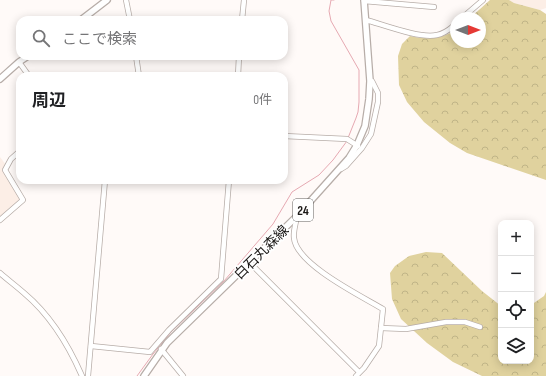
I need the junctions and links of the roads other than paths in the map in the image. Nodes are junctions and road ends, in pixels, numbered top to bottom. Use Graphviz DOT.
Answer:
graph roads {
  1 [pos="108,0"];
  2 [pos="126,0"];
  3 [pos="244,0"];
  4 [pos="364,0"];
  5 [pos="482,0"];
  6 [pos="434,7"];
  7 [pos="469,12"];
  8 [pos="86,16"];
  9 [pos="129,16"];
  10 [pos="242,16"];
  11 [pos="366,20"];
  12 [pos="450,28"];
  13 [pos="23,60"];
  14 [pos="137,60"];
  15 [pos="239,60"];
  16 [pos="20,62"];
  17 [pos="26,72"];
  18 [pos="138,72"];
  19 [pos="238,72"];
  20 [pos="0,79"];
  21 [pos="288,136"];
  22 [pos="360,147"];
  23 [pos="16,155"];
  24 [pos="105,184"];
  25 [pos="229,184"];
  26 [pos="297,216"];
  27 [pos="0,220"];
  28 [pos="250,263"];
  29 [pos="0,273"];
  30 [pos="480,327"];
  31 [pos="381,328"];
  32 [pos="91,346"];
  33 [pos="162,349"];
  34 [pos="358,374"];
  35 [pos="82,376"];
  36 [pos="88,376"];
  37 [pos="144,376"];
  38 [pos="183,376"];
  1 -- 8 [label="main road"];
  2 -- 9 [label="street"];
  3 -- 10 [label="street"];
  4 -- 6 [label="street"];
  4 -- 11 [label="main road, 白石丸森線 / 24"];
  5 -- 7 [label="street"];
  11 -- 12 [label="street"];
  11 -- 22 [label="main road, 白石丸森線 / 24"];
  13 -- 16 [label="main road"];
  14 -- 18 [label="street"];
  15 -- 19 [label="street"];
  16 -- 17 [label="street"];
  16 -- 20 [label="main road"];
  21 -- 22 [label="street"];
  22 -- 26 [label="main road, 白石丸森線 / 24"];
  23 -- 27 [label="street"];
  24 -- 32 [label="street"];
  25 -- 32 [label="street"];
  26 -- 28 [label="main road, 白石丸森線 / 24"];
  26 -- 31 [label="street"];
  28 -- 33 [label="main road, 白石丸森線 / 24"];
  28 -- 34 [label="street"];
  29 -- 35 [label="street"];
  30 -- 31 [label="street"];
  31 -- 34 [label="street"];
  32 -- 36 [label="street"];
  33 -- 37 [label="main road, 白石丸森線 / 24"];
  33 -- 38 [label="street"];
}
